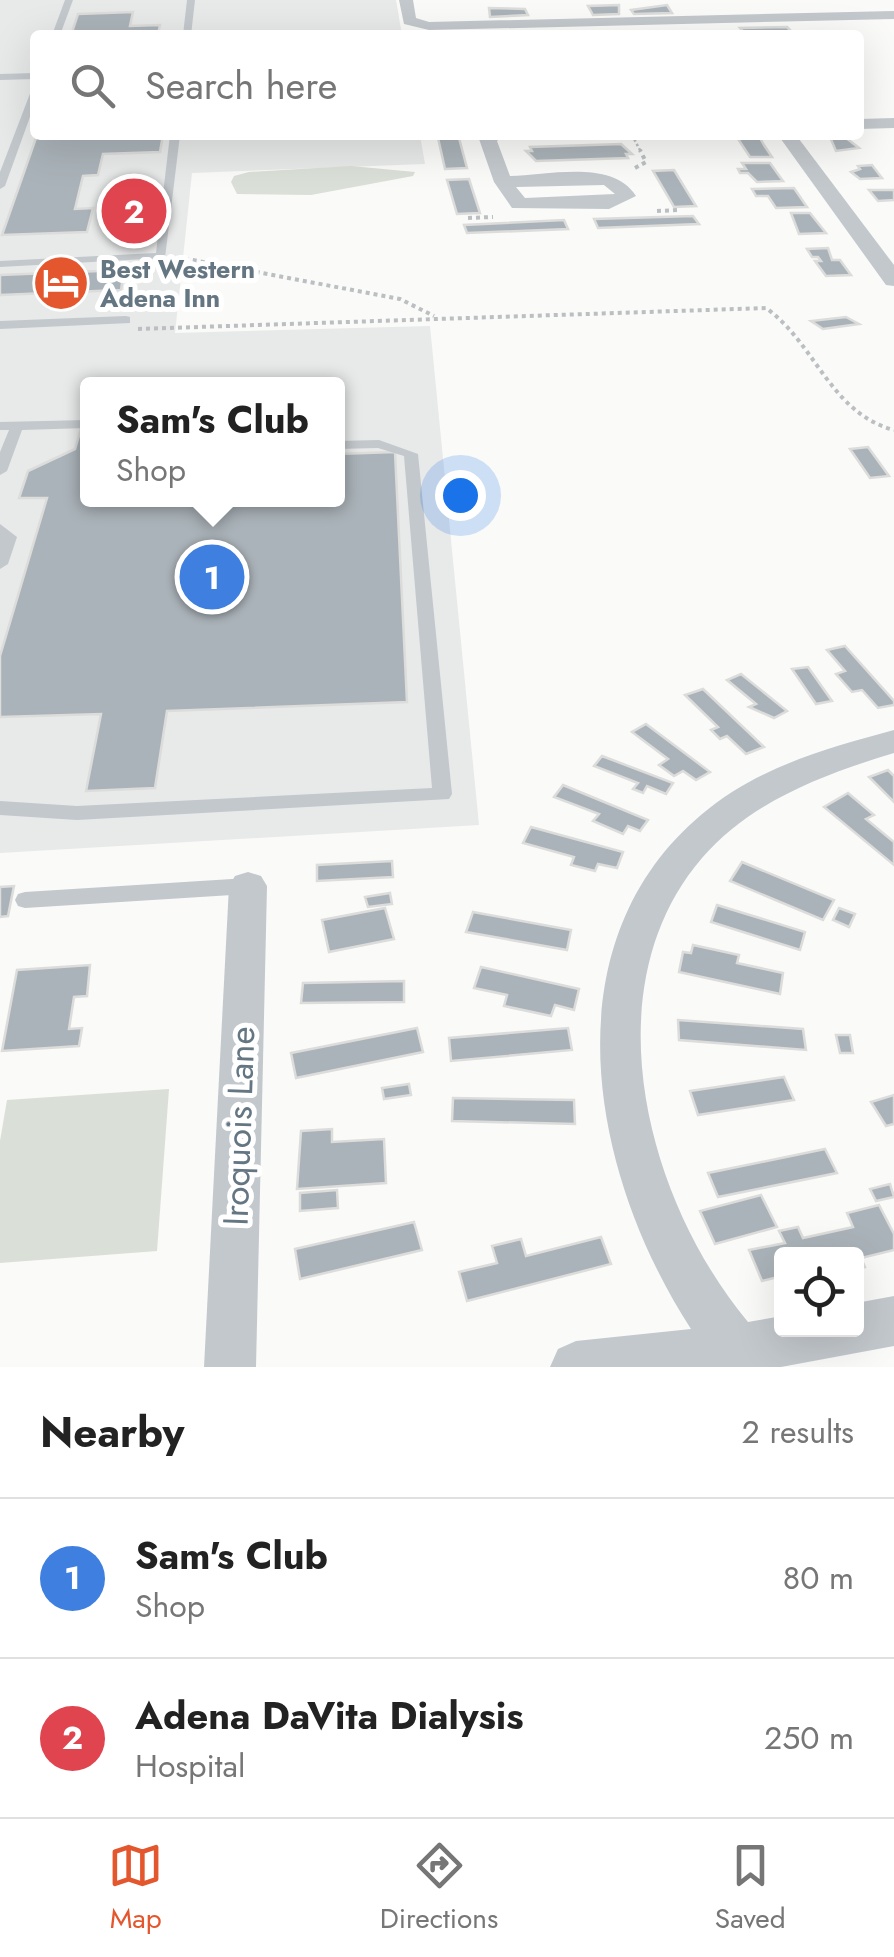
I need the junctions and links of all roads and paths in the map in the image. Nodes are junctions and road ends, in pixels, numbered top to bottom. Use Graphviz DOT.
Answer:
graph roads {
  1 [pos="69,0"];
  2 [pos="191,0"];
  3 [pos="406,0"];
  4 [pos="687,0"];
  5 [pos="876,0"];
  6 [pos="894,15"];
  7 [pos="701,19"];
  8 [pos="531,29"];
  9 [pos="58,30"];
  10 [pos="187,30"];
  11 [pos="709,30"];
  12 [pos="30,76"];
  13 [pos="0,77"];
  14 [pos="30,105"];
  15 [pos="894,123"];
  16 [pos="864,124"];
  17 [pos="174,140"];
  18 [pos="488,140"];
  19 [pos="634,140"];
  20 [pos="791,140"];
  21 [pos="631,151"];
  22 [pos="640,151"];
  23 [pos="635,168"];
  24 [pos="502,182"];
  25 [pos="0,186"];
  26 [pos="658,210"];
  27 [pos="679,210"];
  28 [pos="493,217"];
  29 [pos="468,218"];
  30 [pos="161,256"];
  31 [pos="0,264"];
  32 [pos="894,280"];
  33 [pos="434,316"];
  34 [pos="0,325"];
  35 [pos="130,325"];
  36 [pos="80,424"];
  37 [pos="0,426"];
  38 [pos="17,426"];
  39 [pos="894,430"];
  40 [pos="345,445"];
  41 [pos="0,472"];
  42 [pos="0,530"];
  43 [pos="0,564"];
  44 [pos="894,741"];
  45 [pos="0,808"];
  46 [pos="248,886"];
  47 [pos="25,900"];
  48 [pos="894,1321"];
  49 [pos="746,1358"];
  50 [pos="230,1367"];
  51 [pos="576,1367"];
  1 -- 9 [label="lane"];
  2 -- 10 [label="lane"];
  3 -- 8 [label="street"];
  4 -- 7 [label="street"];
  5 -- 6 [label="street"];
  6 -- 7 [label="street"];
  7 -- 8 [label="street"];
  7 -- 11 [label="street"];
  12 -- 13 [label="lane"];
  14 -- 25 [label="lane"];
  15 -- 16 [label="street"];
  17 -- 30 [label="lane"];
  18 -- 24 [label="street"];
  19 -- 22 [label="path"];
  20 -- 32 [label="street"];
  21 -- 22 [label="path"];
  22 -- 23 [label="path"];
  24 -- 24 [label="street"];
  26 -- 27 [label="path"];
  28 -- 29 [label="path"];
  30 -- 31 [label="lane"];
  30 -- 33 [label="path"];
  33 -- 35 [label="path"];
  33 -- 39 [label="path"];
  34 -- 35 [label="lane"];
  36 -- 38 [label="lane"];
  37 -- 38 [label="lane"];
  38 -- 41 [label="lane"];
  40 -- 45 [label="lane"];
  42 -- 43 [label="lane"];
  44 -- 49 [label="street"];
  46 -- 47 [label="lane"];
  46 -- 50 [label="street, Iroquois Lane"];
  48 -- 49 [label="street"];
  49 -- 51 [label="street"];
}
